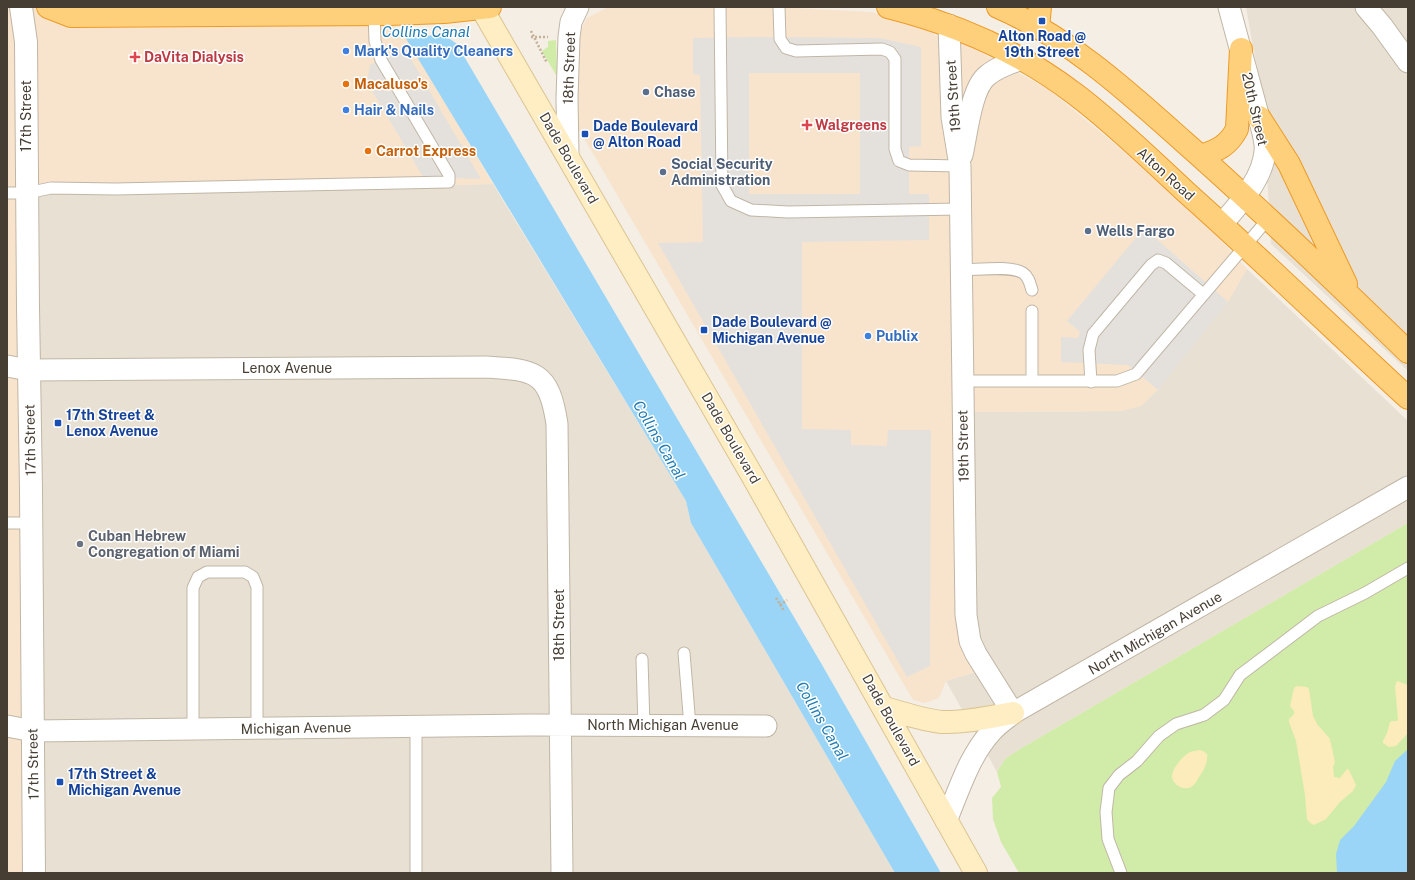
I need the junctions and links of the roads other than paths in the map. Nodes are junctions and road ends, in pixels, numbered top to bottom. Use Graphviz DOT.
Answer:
graph roads {
  1 [pos="21,7"];
  2 [pos="48,7"];
  3 [pos="484,7"];
  4 [pos="578,7"];
  5 [pos="720,7"];
  6 [pos="779,7"];
  7 [pos="888,7"];
  8 [pos="998,7"];
  9 [pos="1229,7"];
  10 [pos="1366,7"];
  11 [pos="381,14"];
  12 [pos="1039,17"];
  13 [pos="949,25"];
  14 [pos="1241,49"];
  15 [pos="1022,59"];
  16 [pos="1408,62"];
  17 [pos="1259,117"];
  18 [pos="568,155"];
  19 [pos="1201,156"];
  20 [pos="960,166"];
  21 [pos="17,193"];
  22 [pos="1244,197"];
  23 [pos="960,209"];
  24 [pos="1268,219"];
  25 [pos="1222,224"];
  26 [pos="1245,245"];
  27 [pos="961,270"];
  28 [pos="1032,290"];
  29 [pos="1203,294"];
  30 [pos="1353,298"];
  31 [pos="1032,311"];
  32 [pos="1408,352"];
  33 [pos="7,366"];
  34 [pos="28,370"];
  35 [pos="7,376"];
  36 [pos="542,380"];
  37 [pos="963,381"];
  38 [pos="1032,381"];
  39 [pos="1091,382"];
  40 [pos="1408,398"];
  41 [pos="1408,487"];
  42 [pos="7,523"];
  43 [pos="31,523"];
  44 [pos="1408,568"];
  45 [pos="684,653"];
  46 [pos="642,659"];
  47 [pos="884,708"];
  48 [pos="1013,713"];
  49 [pos="560,725"];
  50 [pos="7,726"];
  51 [pos="416,726"];
  52 [pos="644,726"];
  53 [pos="690,726"];
  54 [pos="766,726"];
  55 [pos="257,728"];
  56 [pos="193,729"];
  57 [pos="33,731"];
  58 [pos="7,736"];
  59 [pos="946,821"];
  60 [pos="34,873"];
  61 [pos="416,873"];
  62 [pos="562,873"];
  63 [pos="976,873"];
  64 [pos="1121,873"];
  1 -- 21 [label="street, 17th Street"];
  2 -- 11 [label="highway"];
  3 -- 11 [label="highway"];
  3 -- 18 [label="main road, Dade Boulevard"];
  4 -- 18 [label="street, 18th Street"];
  5 -- 23 [label="lane"];
  6 -- 20 [label="lane"];
  7 -- 13 [label="highway, Alton Road"];
  8 -- 12 [label="highway"];
  9 -- 14 [label="street, 20th Street"];
  10 -- 16 [label="street"];
  11 -- 21 [label="lane"];
  12 -- 19 [label="highway"];
  13 -- 15 [label="highway, Alton Road"];
  13 -- 20 [label="street, 19th Street"];
  14 -- 17 [label="street, 20th Street"];
  14 -- 19 [label="highway"];
  15 -- 20 [label="street, 19th Street"];
  15 -- 25 [label="highway, Alton Road"];
  17 -- 22 [label="street, 20th Street"];
  17 -- 30 [label="highway"];
  18 -- 47 [label="main road, Dade Boulevard"];
  19 -- 22 [label="highway"];
  20 -- 23 [label="street, 19th Street"];
  21 -- 34 [label="street, 17th Street"];
  22 -- 24 [label="highway"];
  22 -- 25 [label="street, 20th Street"];
  23 -- 27 [label="street, 19th Street"];
  24 -- 26 [label="lane"];
  24 -- 30 [label="highway"];
  25 -- 26 [label="highway, Alton Road"];
  26 -- 29 [label="lane"];
  26 -- 40 [label="highway, Alton Road"];
  27 -- 28 [label="lane"];
  27 -- 37 [label="street, 19th Street"];
  29 -- 39 [label="lane"];
  29 -- 39 [label="lane"];
  30 -- 32 [label="highway"];
  31 -- 38 [label="lane"];
  33 -- 34 [label="street, Lenox Avenue"];
  34 -- 35 [label="street, Lenox Avenue"];
  34 -- 36 [label="street, Lenox Avenue"];
  34 -- 43 [label="street, 17th Street"];
  36 -- 49 [label="street, 18th Street"];
  37 -- 38 [label="lane"];
  37 -- 48 [label="street, 19th Street"];
  38 -- 39 [label="lane"];
  41 -- 48 [label="street, North Michigan Avenue"];
  42 -- 43 [label="lane"];
  43 -- 57 [label="street, 17th Street"];
  44 -- 64 [label="lane"];
  45 -- 53 [label="lane"];
  46 -- 52 [label="lane"];
  47 -- 48 [label="main road"];
  47 -- 59 [label="main road, Dade Boulevard"];
  48 -- 59 [label="street, North Michigan Avenue"];
  49 -- 51 [label="street, Michigan Avenue"];
  49 -- 52 [label="street, North Michigan Avenue"];
  49 -- 62 [label="street, 18th Street"];
  50 -- 57 [label="street, Michigan Avenue"];
  51 -- 55 [label="street, Michigan Avenue"];
  51 -- 61 [label="lane"];
  52 -- 53 [label="street, North Michigan Avenue"];
  53 -- 54 [label="street, North Michigan Avenue"];
  55 -- 56 [label="street, Michigan Avenue"];
  55 -- 56 [label="lane"];
  56 -- 57 [label="street, Michigan Avenue"];
  57 -- 58 [label="street, Michigan Avenue"];
  57 -- 60 [label="street, 17th Street"];
  59 -- 63 [label="main road, Dade Boulevard"];
}
